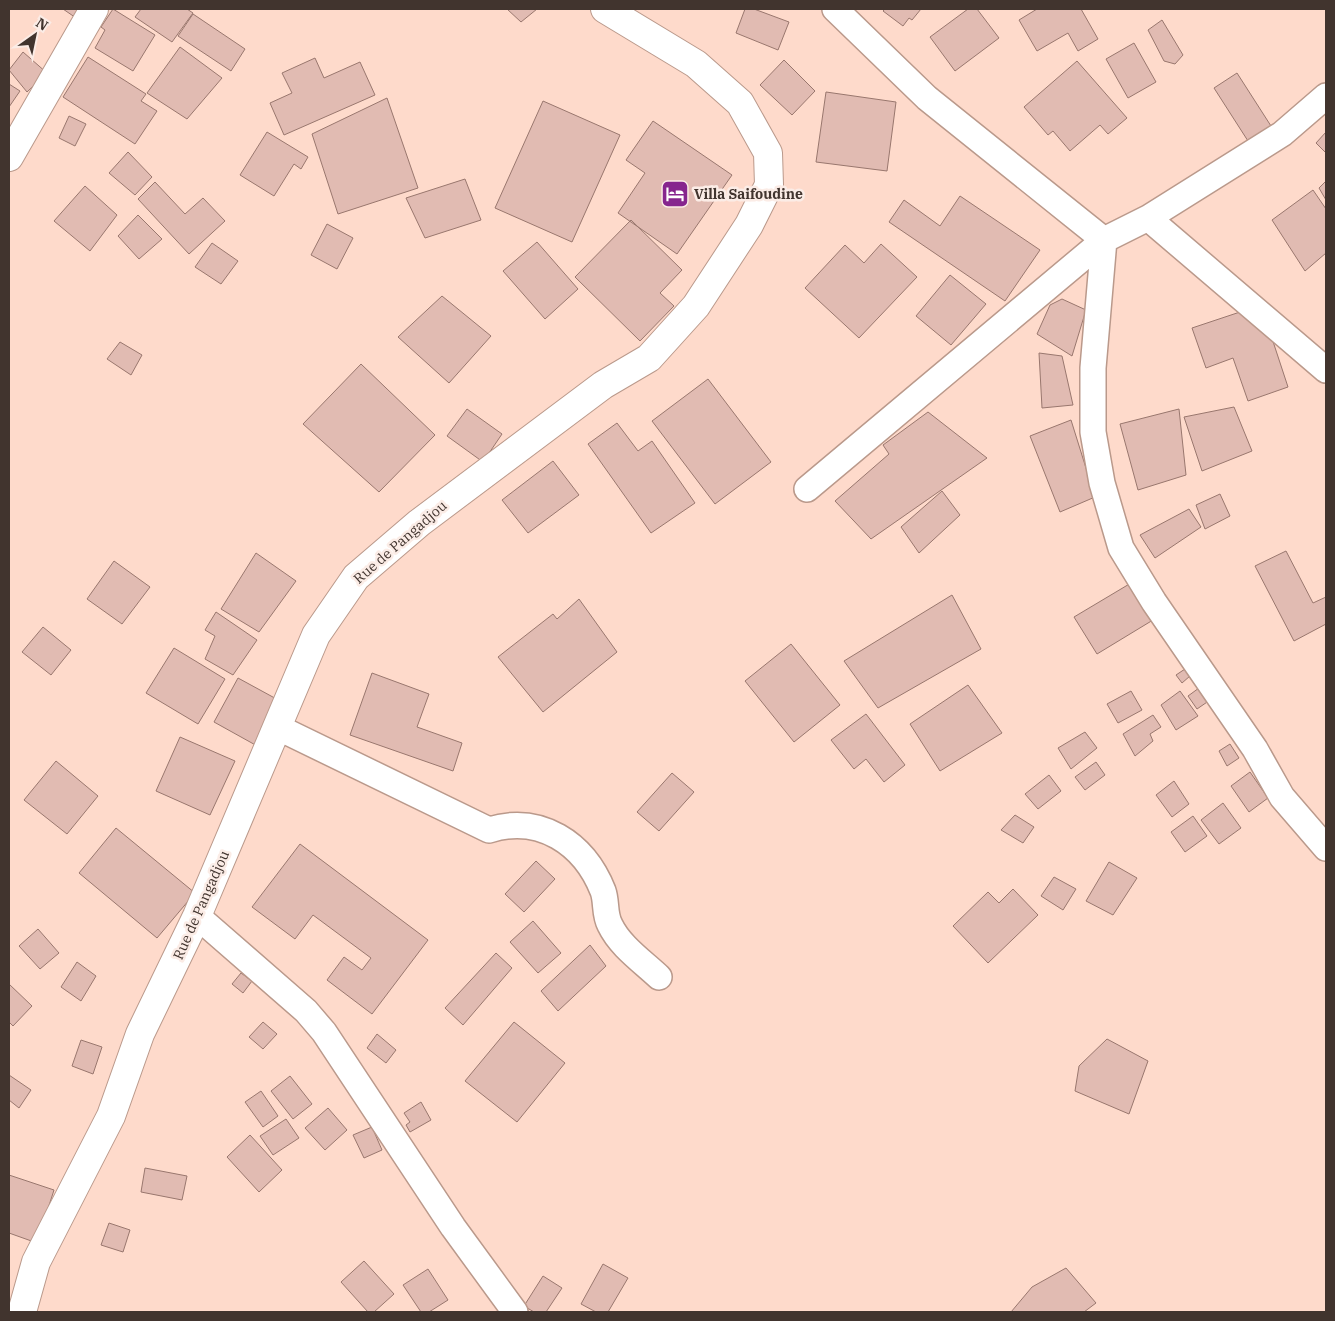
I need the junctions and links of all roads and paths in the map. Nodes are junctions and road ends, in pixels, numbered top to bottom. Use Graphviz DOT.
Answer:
graph roads {
  1 [pos="94,9"];
  2 [pos="605,9"];
  3 [pos="835,9"];
  4 [pos="1326,96"];
  5 [pos="9,157"];
  6 [pos="1148,218"];
  7 [pos="1104,240"];
  8 [pos="1326,370"];
  9 [pos="807,489"];
  10 [pos="277,727"];
  11 [pos="1326,848"];
  12 [pos="197,916"];
  13 [pos="659,977"];
  14 [pos="22,1312"];
  15 [pos="516,1312"];
  1 -- 5 [label="main road"];
  2 -- 10 [label="main road, Rue de Pangadjou"];
  3 -- 7 [label="street"];
  4 -- 6 [label="street"];
  6 -- 7 [label="street"];
  6 -- 8 [label="street"];
  7 -- 9 [label="street"];
  7 -- 11 [label="street"];
  10 -- 12 [label="main road, Rue de Pangadjou"];
  10 -- 13 [label="street"];
  12 -- 14 [label="main road, Rue de Pangadjou"];
  12 -- 15 [label="street"];
}
